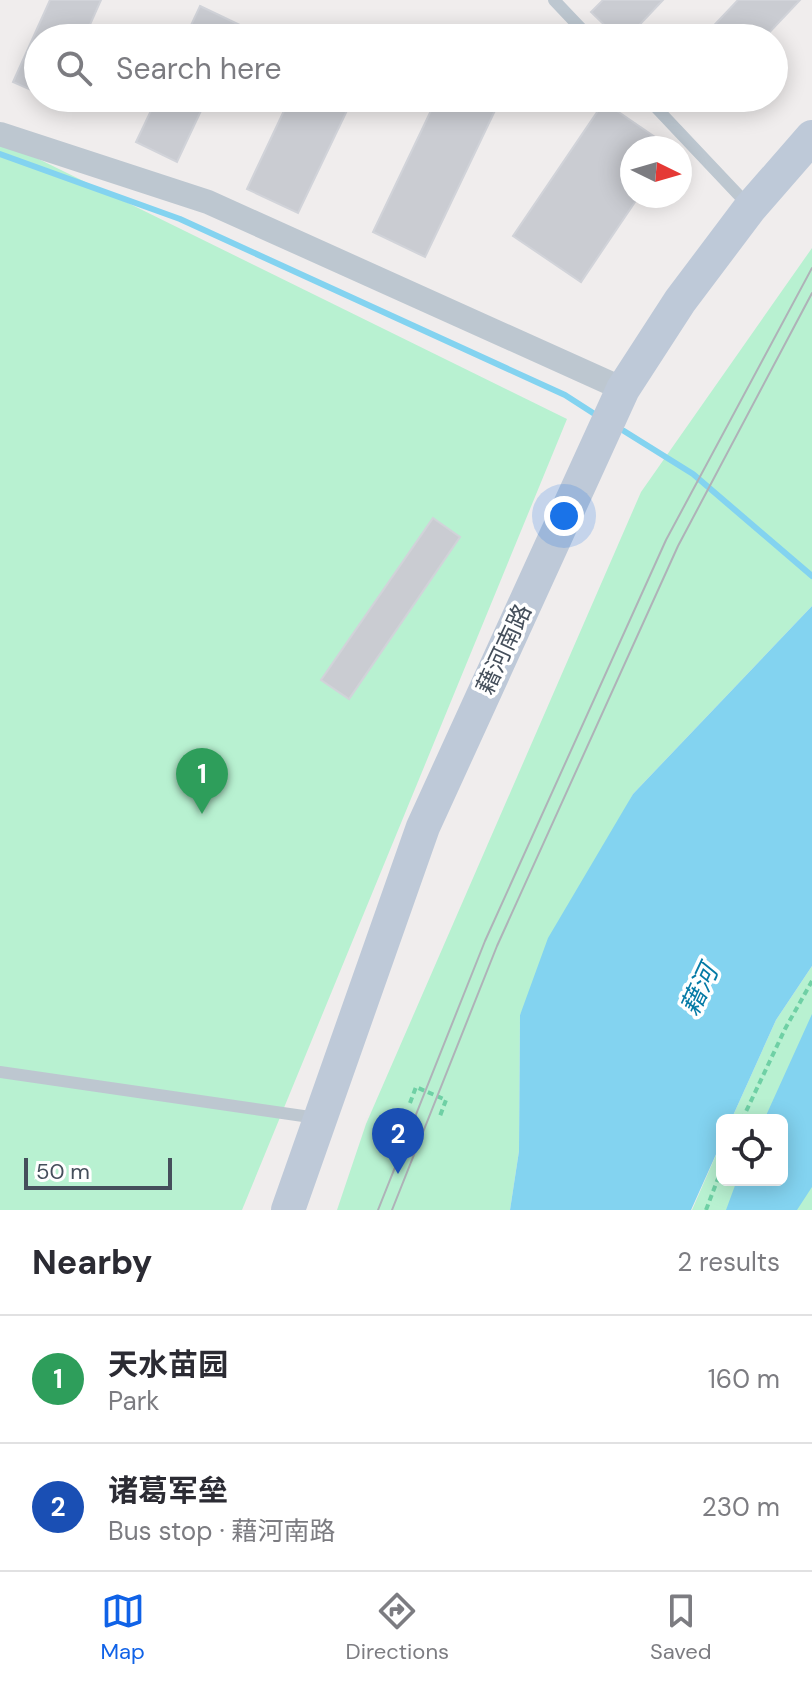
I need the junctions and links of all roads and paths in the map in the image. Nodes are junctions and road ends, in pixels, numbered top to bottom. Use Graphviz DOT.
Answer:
graph roads {
  1 [pos="554,0"];
  2 [pos="577,24"];
  3 [pos="660,112"];
  4 [pos="0,134"];
  5 [pos="812,137"];
  6 [pos="750,208"];
  7 [pos="623,389"];
  8 [pos="812,981"];
  9 [pos="0,1072"];
  10 [pos="410,1103"];
  11 [pos="745,1114"];
  12 [pos="440,1116"];
  13 [pos="320,1118"];
  14 [pos="716,1184"];
  15 [pos="288,1210"];
  16 [pos="706,1210"];
  1 -- 2 [label="lane"];
  3 -- 6 [label="lane"];
  4 -- 7 [label="street"];
  5 -- 6 [label="main road, 藉河南路"];
  6 -- 7 [label="main road, 藉河南路"];
  7 -- 13 [label="main road, 藉河南路"];
  8 -- 11 [label="path"];
  9 -- 13 [label="lane"];
  10 -- 12 [label="path"];
  13 -- 15 [label="main road, 藉河南路"];
  14 -- 16 [label="path"];
}
